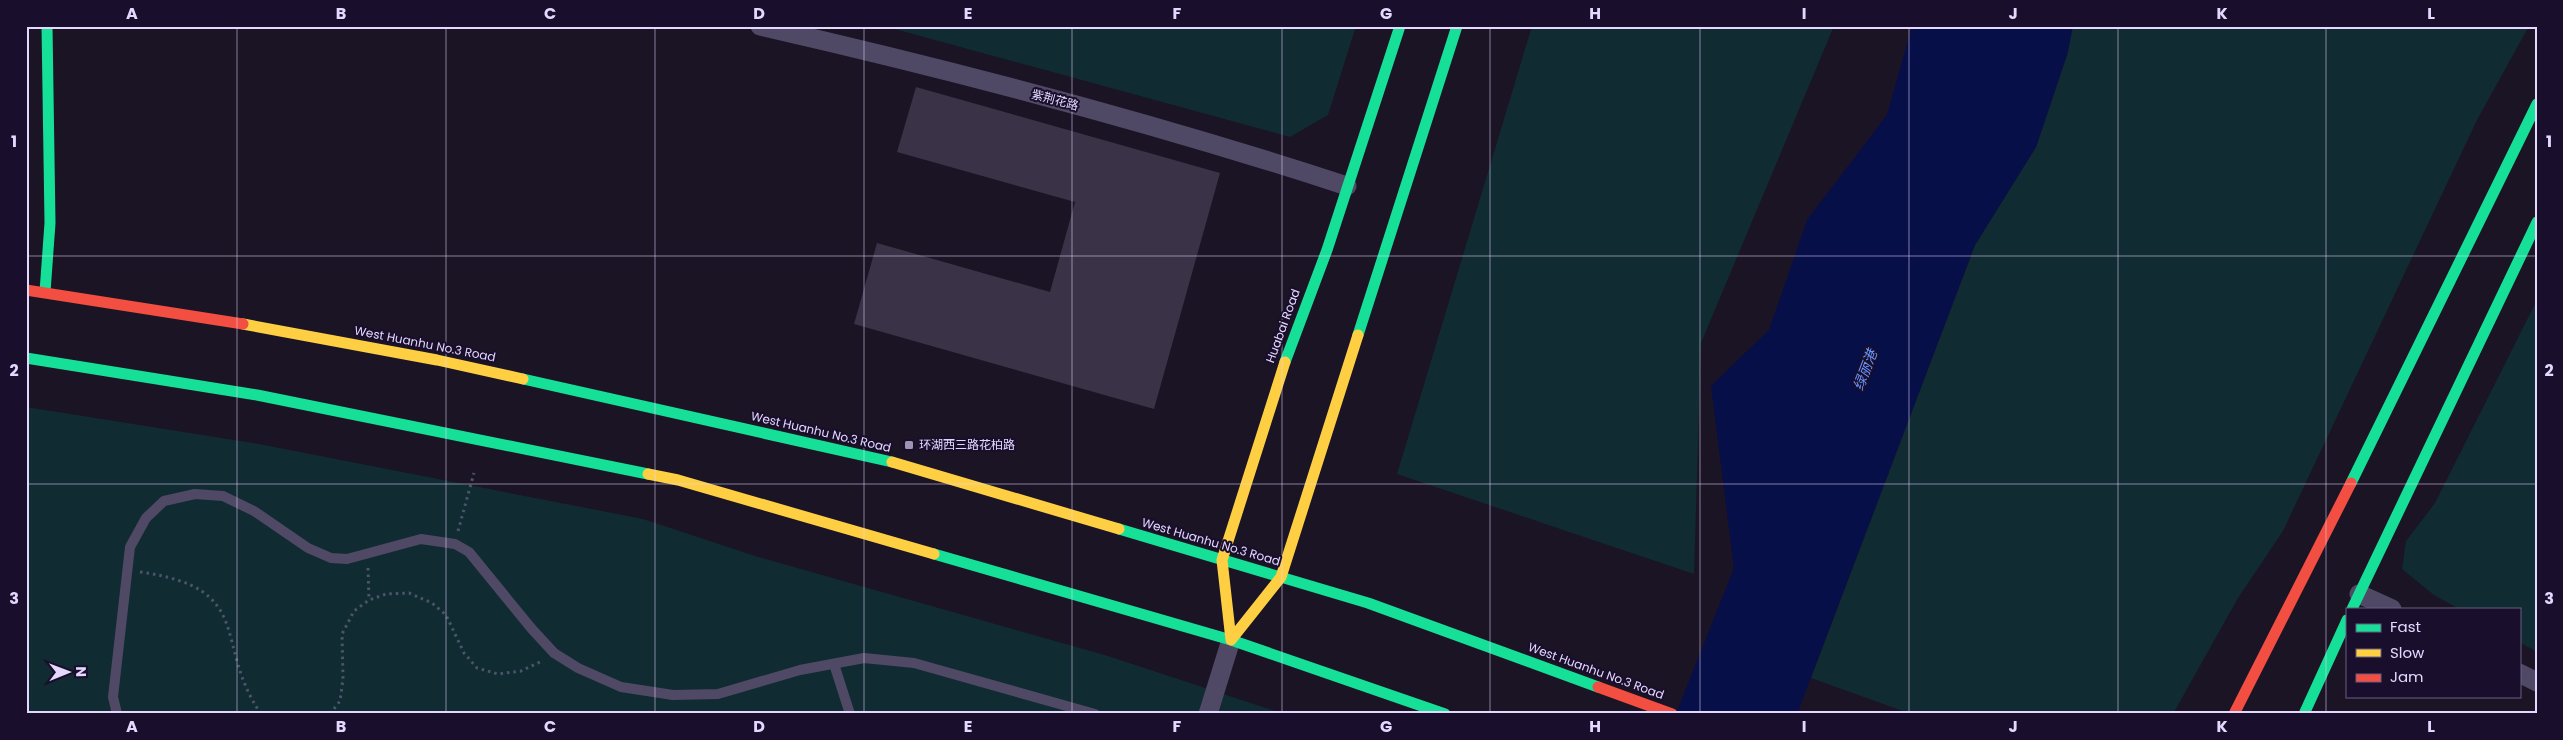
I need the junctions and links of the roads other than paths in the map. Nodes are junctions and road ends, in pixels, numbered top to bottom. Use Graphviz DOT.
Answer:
graph roads {
  1 [pos="48,26"];
  2 [pos="760,26"];
  3 [pos="1400,26"];
  4 [pos="1456,26"];
  5 [pos="2537,104"];
  6 [pos="1347,186"];
  7 [pos="2537,222"];
  8 [pos="26,290"];
  9 [pos="45,292"];
  10 [pos="26,358"];
  11 [pos="1222,560"];
  12 [pos="1281,577"];
  13 [pos="2356,601"];
  14 [pos="2388,608"];
  15 [pos="2346,622"];
  16 [pos="1231,640"];
  17 [pos="834,664"];
  18 [pos="2520,674"];
  19 [pos="2537,682"];
  20 [pos="117,714"];
  21 [pos="850,714"];
  22 [pos="1095,714"];
  23 [pos="1208,714"];
  24 [pos="1446,714"];
  25 [pos="1672,714"];
  26 [pos="2234,714"];
  27 [pos="2304,714"];
  1 -- 9 [label="main road"];
  2 -- 6 [label="street, 紫荆花路"];
  3 -- 6 [label="main road, Huabai Road"];
  4 -- 12 [label="main road"];
  5 -- 26 [label="main road"];
  6 -- 11 [label="main road, Huabai Road"];
  7 -- 13 [label="main road"];
  8 -- 9 [label="main road, West Huanhu No.3 Road"];
  9 -- 11 [label="main road, West Huanhu No.3 Road"];
  10 -- 16 [label="main road"];
  11 -- 12 [label="main road, West Huanhu No.3 Road"];
  11 -- 16 [label="main road, Huabai Road"];
  12 -- 16 [label="main road"];
  12 -- 25 [label="main road, West Huanhu No.3 Road"];
  13 -- 14 [label="street"];
  15 -- 27 [label="main road"];
  16 -- 23 [label="street"];
  16 -- 24 [label="main road"];
  17 -- 20 [label="lane"];
  17 -- 21 [label="lane"];
  17 -- 22 [label="lane"];
  18 -- 19 [label="street"];
}
